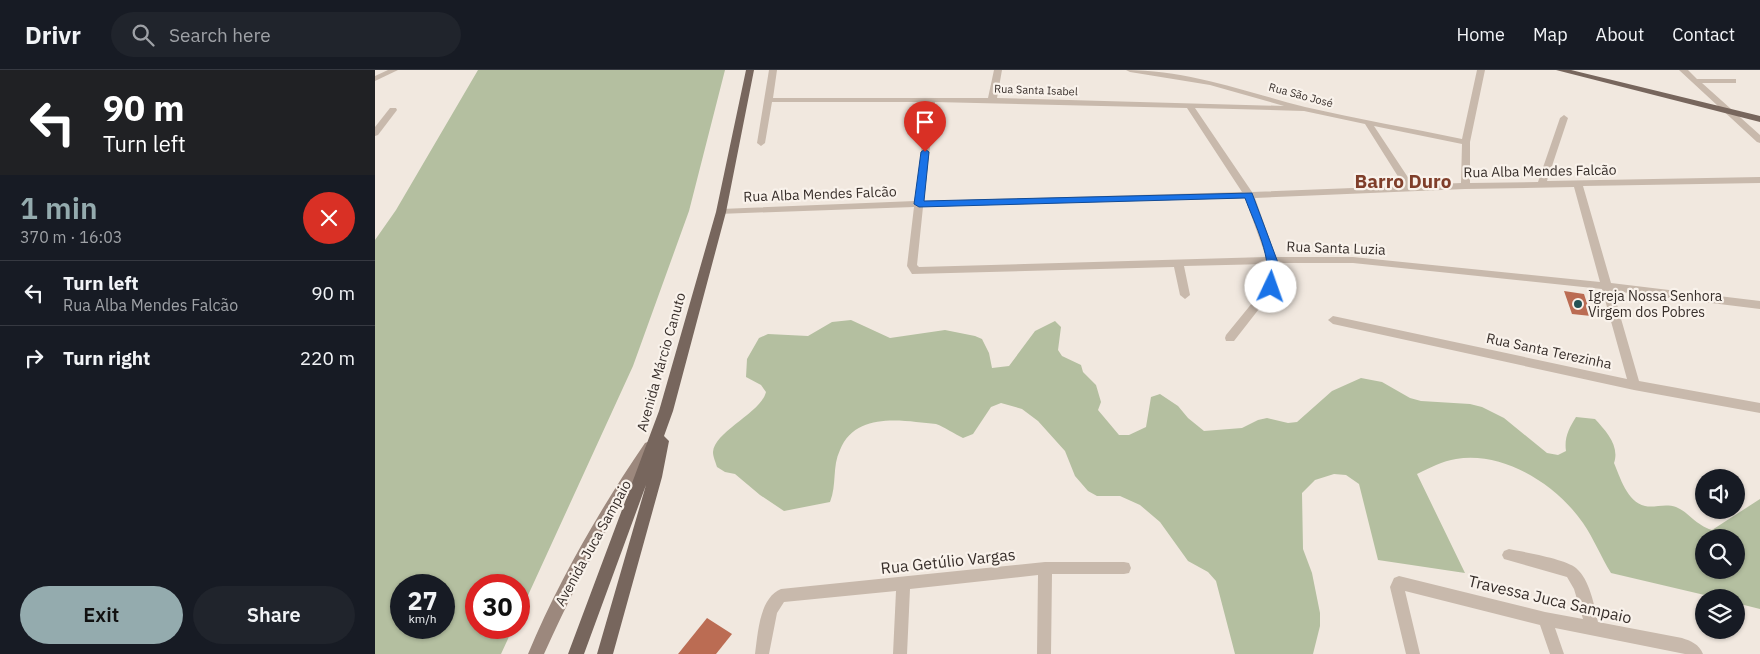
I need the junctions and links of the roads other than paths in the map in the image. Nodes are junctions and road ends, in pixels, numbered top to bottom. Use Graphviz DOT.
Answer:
graph roads {
  1 [pos="394,70"];
  2 [pos="750,70"];
  3 [pos="773,70"];
  4 [pos="998,70"];
  5 [pos="1130,70"];
  6 [pos="1481,70"];
  7 [pos="1560,70"];
  8 [pos="1683,70"];
  9 [pos="375,78"];
  10 [pos="1733,81"];
  11 [pos="1697,82"];
  12 [pos="768,100"];
  13 [pos="931,100"];
  14 [pos="992,100"];
  15 [pos="1190,107"];
  16 [pos="1304,109"];
  17 [pos="393,110"];
  18 [pos="1728,110"];
  19 [pos="1564,118"];
  20 [pos="1760,119"];
  21 [pos="1369,124"];
  22 [pos="375,133"];
  23 [pos="1760,140"];
  24 [pos="1466,142"];
  25 [pos="761,143"];
  26 [pos="1760,180"];
  27 [pos="1542,184"];
  28 [pos="1578,184"];
  29 [pos="1465,186"];
  30 [pos="1411,189"];
  31 [pos="1249,195"];
  32 [pos="919,204"];
  33 [pos="721,212"];
  34 [pos="1272,260"];
  35 [pos="1178,264"];
  36 [pos="1606,286"];
  37 [pos="1185,295"];
  38 [pos="1760,305"];
  39 [pos="1333,320"];
  40 [pos="1230,338"];
  41 [pos="1634,385"];
  42 [pos="1760,408"];
  43 [pos="666,411"];
  44 [pos="657,437"];
  45 [pos="1509,555"];
  46 [pos="1045,568"];
  47 [pos="1125,568"];
  48 [pos="903,584"];
  49 [pos="1545,619"];
  50 [pos="1593,628"];
  51 [pos="1695,652"];
  52 [pos="537,654"];
  53 [pos="576,654"];
  54 [pos="605,654"];
  55 [pos="762,654"];
  56 [pos="900,654"];
  57 [pos="1044,654"];
  58 [pos="1413,654"];
  59 [pos="1557,654"];
  1 -- 9 [label="street"];
  2 -- 33 [label="main road, Avenida Márcio Canuto"];
  3 -- 12 [label="street"];
  4 -- 14 [label="street"];
  5 -- 16 [label="street, Rua São José"];
  6 -- 24 [label="street"];
  7 -- 18 [label="main road"];
  8 -- 11 [label="street"];
  10 -- 11 [label="street"];
  11 -- 18 [label="street"];
  12 -- 13 [label="street, Rua Santa Isabel"];
  12 -- 25 [label="street"];
  13 -- 14 [label="street, Rua Santa Isabel"];
  13 -- 32 [label="street"];
  14 -- 15 [label="street, Rua Santa Isabel"];
  15 -- 16 [label="street, Rua Santa Isabel"];
  15 -- 31 [label="street"];
  16 -- 21 [label="street, Rua São José"];
  17 -- 22 [label="street"];
  18 -- 20 [label="main road"];
  18 -- 23 [label="street"];
  19 -- 27 [label="street"];
  21 -- 24 [label="street, Rua São José"];
  21 -- 30 [label="street"];
  24 -- 29 [label="street"];
  26 -- 28 [label="street, Rua Alba Mendes Falcão"];
  27 -- 28 [label="street, Rua Alba Mendes Falcão"];
  27 -- 29 [label="street, Rua Alba Mendes Falcão"];
  28 -- 36 [label="street"];
  29 -- 30 [label="street, Rua Alba Mendes Falcão"];
  30 -- 31 [label="street, Rua Alba Mendes Falcão"];
  31 -- 32 [label="street, Rua Alba Mendes Falcão"];
  31 -- 34 [label="street"];
  32 -- 33 [label="street, Rua Alba Mendes Falcão"];
  32 -- 35 [label="street, Rua Santa Luzia"];
  33 -- 43 [label="main road, Avenida Márcio Canuto"];
  34 -- 35 [label="street, Rua Santa Luzia"];
  34 -- 36 [label="street, Rua Santa Luzia"];
  34 -- 40 [label="street"];
  35 -- 37 [label="street"];
  36 -- 38 [label="street, Rua Santa Luzia"];
  36 -- 41 [label="street"];
  39 -- 41 [label="street, Rua Santa Terezinha"];
  41 -- 42 [label="street, Rua Santa Terezinha"];
  43 -- 44 [label="main road, Avenida Márcio Canuto"];
  43 -- 54 [label="main road"];
  44 -- 52 [label="main road, Avenida Juca Sampaio"];
  44 -- 53 [label="main road, Avenida Márcio Canuto"];
  45 -- 50 [label="street"];
  46 -- 47 [label="street, Rua Getúlio Vargas"];
  46 -- 48 [label="street, Rua Getúlio Vargas"];
  46 -- 57 [label="street"];
  48 -- 55 [label="street, Rua Getúlio Vargas"];
  48 -- 56 [label="street"];
  49 -- 50 [label="street, Travessa Juca Sampaio"];
  49 -- 58 [label="street, Travessa Juca Sampaio"];
  49 -- 59 [label="street"];
  50 -- 51 [label="street, Travessa Juca Sampaio"];
}
